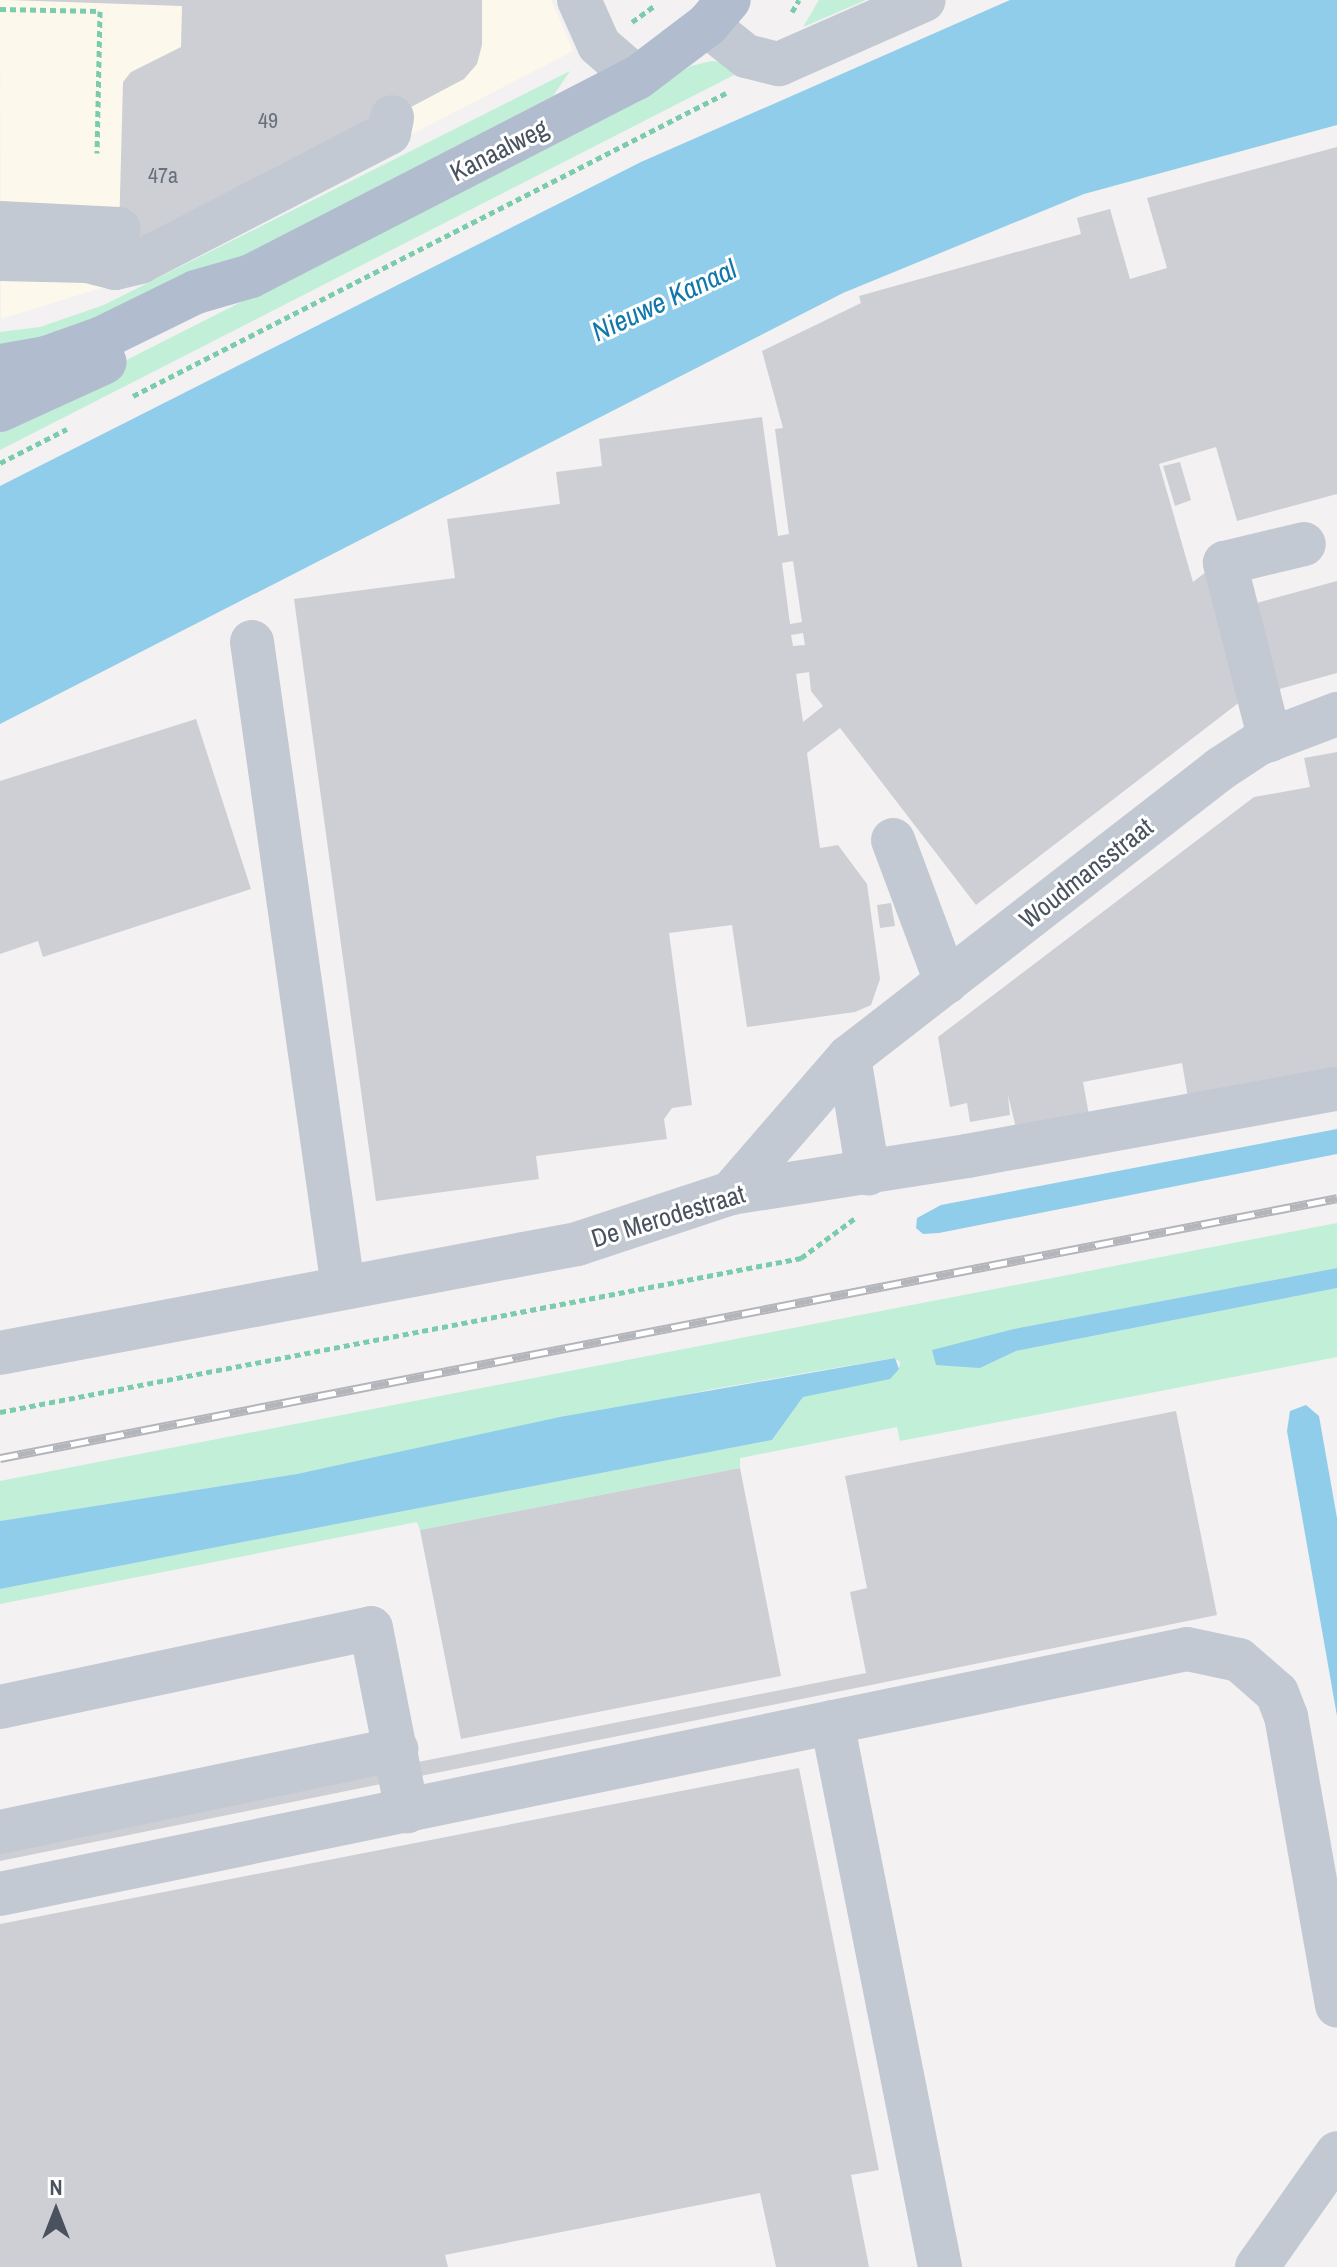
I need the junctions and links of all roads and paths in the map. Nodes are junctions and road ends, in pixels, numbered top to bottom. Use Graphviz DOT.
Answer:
graph roads {
  1 [pos="579,0"];
  2 [pos="799,0"];
  3 [pos="924,0"];
  4 [pos="0,9"];
  5 [pos="718,13"];
  6 [pos="763,62"];
  7 [pos="637,78"];
  8 [pos="392,117"];
  9 [pos="97,153"];
  10 [pos="0,223"];
  11 [pos="112,236"];
  12 [pos="0,259"];
  13 [pos="251,276"];
  14 [pos="0,366"];
  15 [pos="127,399"];
  16 [pos="0,410"];
  17 [pos="71,427"];
  18 [pos="0,463"];
  19 [pos="1304,544"];
  20 [pos="252,642"];
  21 [pos="1337,714"];
  22 [pos="1270,740"];
  23 [pos="893,840"];
  24 [pos="946,982"];
  25 [pos="849,1057"];
  26 [pos="1337,1089"];
  27 [pos="868,1173"];
  28 [pos="731,1193"];
  29 [pos="343,1287"];
  30 [pos="0,1353"];
  31 [pos="0,1412"];
  32 [pos="0,1707"];
  33 [pos="832,1722"];
  34 [pos="396,1749"];
  35 [pos="407,1811"];
  36 [pos="0,1832"];
  37 [pos="0,1894"];
  38 [pos="1337,2006"];
  39 [pos="1337,2153"];
  40 [pos="940,2267"];
  41 [pos="1257,2267"];
  1 -- 7 [label="street"];
  2 -- 6 [label="path"];
  3 -- 6 [label="street"];
  4 -- 9 [label="path"];
  5 -- 6 [label="street"];
  5 -- 7 [label="main road, Kanaalweg"];
  6 -- 15 [label="path"];
  7 -- 13 [label="main road, Kanaalweg"];
  8 -- 11 [label="street"];
  10 -- 11 [label="street"];
  11 -- 12 [label="street"];
  13 -- 14 [label="main road, Kanaalweg"];
  13 -- 16 [label="main road, Kanaalweg"];
  17 -- 18 [label="path"];
  19 -- 22 [label="street"];
  20 -- 29 [label="street"];
  21 -- 22 [label="street, Woudmansstraat"];
  22 -- 24 [label="street, Woudmansstraat"];
  23 -- 24 [label="street"];
  24 -- 25 [label="street, Woudmansstraat"];
  25 -- 27 [label="street"];
  25 -- 28 [label="street, Woudmansstraat"];
  26 -- 27 [label="street, De Merodestraat"];
  27 -- 28 [label="street, De Merodestraat"];
  27 -- 31 [label="path"];
  28 -- 29 [label="street, De Merodestraat"];
  29 -- 30 [label="street, De Merodestraat"];
  32 -- 34 [label="street"];
  33 -- 35 [label="street"];
  33 -- 38 [label="street"];
  33 -- 40 [label="street"];
  34 -- 35 [label="street"];
  34 -- 36 [label="street"];
  35 -- 37 [label="street"];
  39 -- 41 [label="street"];
}
